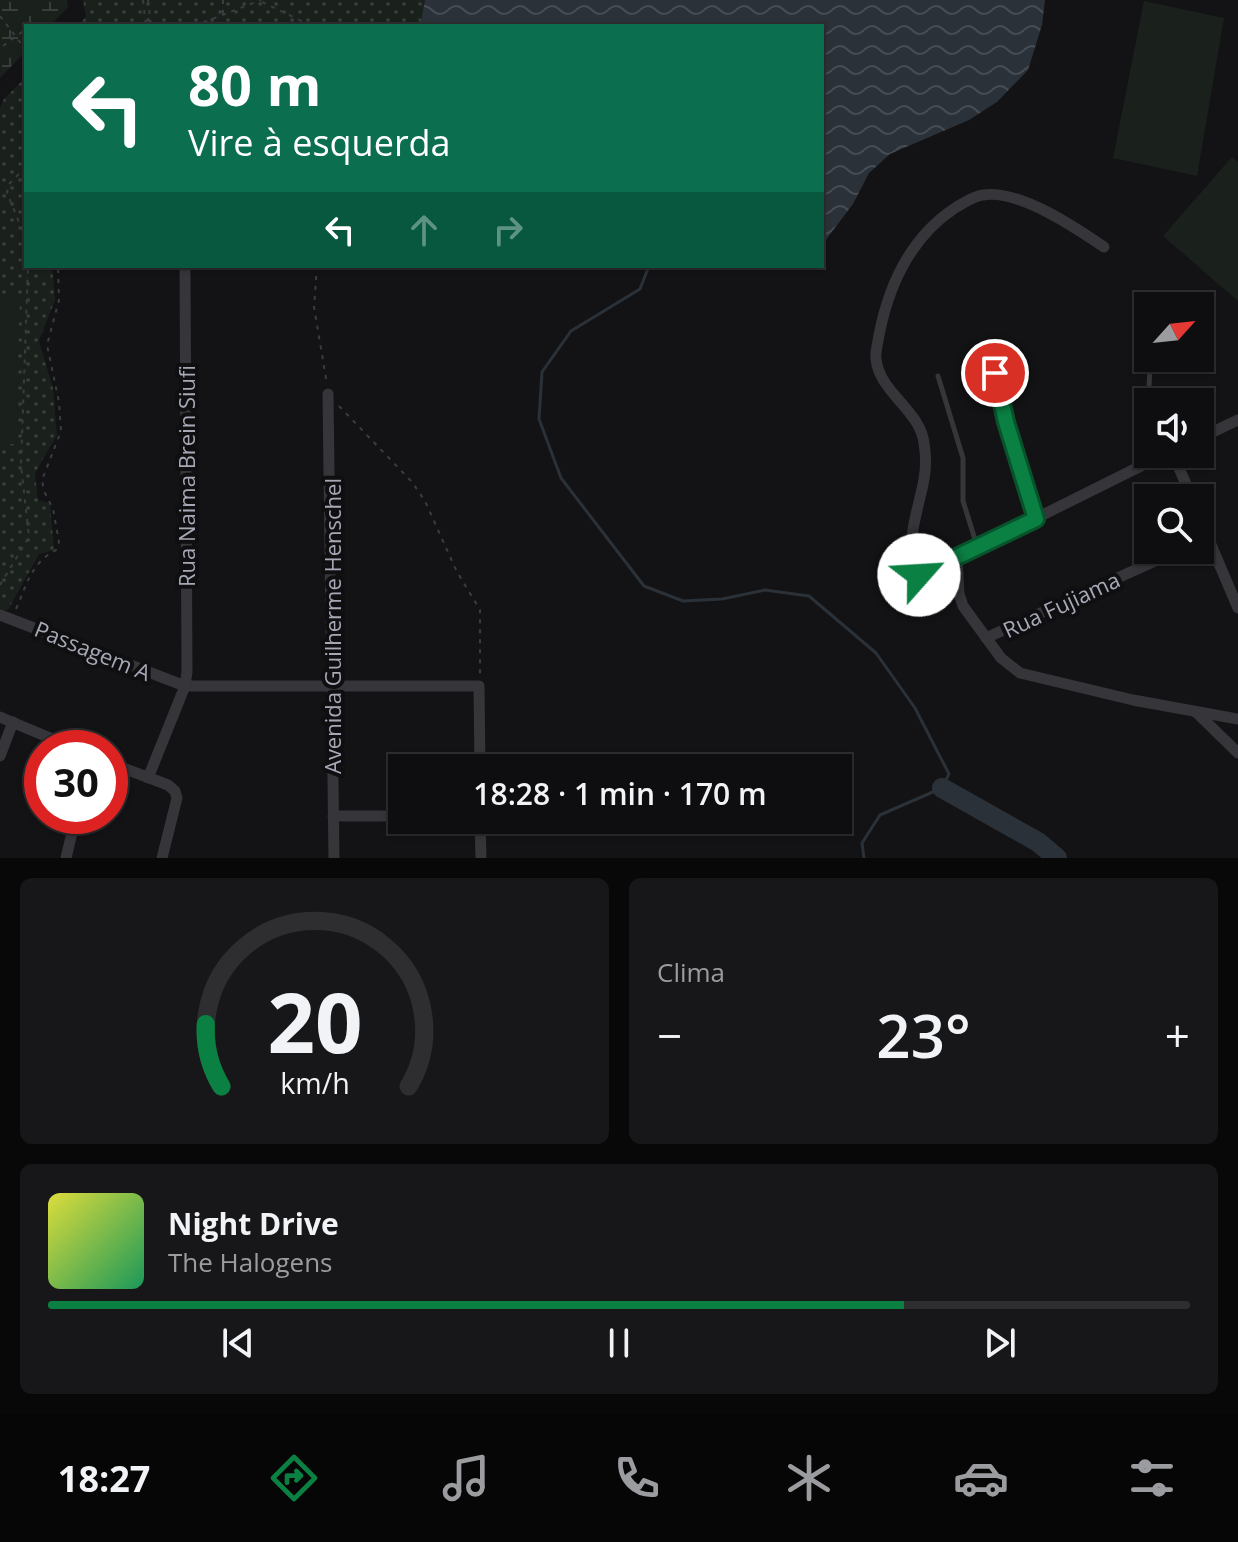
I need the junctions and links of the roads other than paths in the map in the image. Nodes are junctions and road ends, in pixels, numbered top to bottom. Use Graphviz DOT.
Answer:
graph roads {
  1 [pos="1104,247"];
  2 [pos="185,268"];
  3 [pos="995,373"];
  4 [pos="938,376"];
  5 [pos="328,394"];
  6 [pos="1238,420"];
  7 [pos="1214,431"];
  8 [pos="1137,468"];
  9 [pos="1036,519"];
  10 [pos="977,546"];
  11 [pos="957,556"];
  12 [pos="1214,559"];
  13 [pos="1148,564"];
  14 [pos="1238,608"];
  15 [pos="6,616"];
  16 [pos="986,638"];
  17 [pos="185,686"];
  18 [pos="333,687"];
  19 [pos="1196,711"];
  20 [pos="0,717"];
  21 [pos="1238,719"];
  22 [pos="13,722"];
  23 [pos="32,730"];
  24 [pos="1238,753"];
  25 [pos="480,754"];
  26 [pos="0,756"];
  27 [pos="128,770"];
  28 [pos="148,778"];
  29 [pos="333,816"];
  30 [pos="388,816"];
  31 [pos="72,834"];
  32 [pos="480,834"];
  33 [pos="66,858"];
  34 [pos="162,858"];
  35 [pos="334,858"];
  36 [pos="481,858"];
  1 -- 11 [label="street"];
  2 -- 17 [label="street, Rua Naima Brein Siufi"];
  3 -- 9 [label="lane"];
  4 -- 10 [label="lane"];
  5 -- 18 [label="street, Avenida Guilherme Henschel"];
  6 -- 7 [label="street"];
  8 -- 9 [label="street"];
  9 -- 10 [label="street"];
  10 -- 11 [label="street"];
  11 -- 16 [label="street"];
  12 -- 14 [label="street"];
  13 -- 16 [label="street, Rua Fujiama"];
  15 -- 17 [label="street, Passagem A"];
  16 -- 19 [label="street"];
  17 -- 18 [label="street"];
  17 -- 28 [label="street"];
  18 -- 25 [label="street"];
  18 -- 29 [label="street, Avenida Guilherme Henschel"];
  19 -- 21 [label="street"];
  19 -- 24 [label="street"];
  20 -- 22 [label="street"];
  22 -- 23 [label="street"];
  22 -- 26 [label="street"];
  27 -- 28 [label="street"];
  28 -- 34 [label="street"];
  29 -- 30 [label="street"];
  29 -- 35 [label="street, Avenida Guilherme Henschel"];
  31 -- 33 [label="street"];
  32 -- 36 [label="street"];
}
